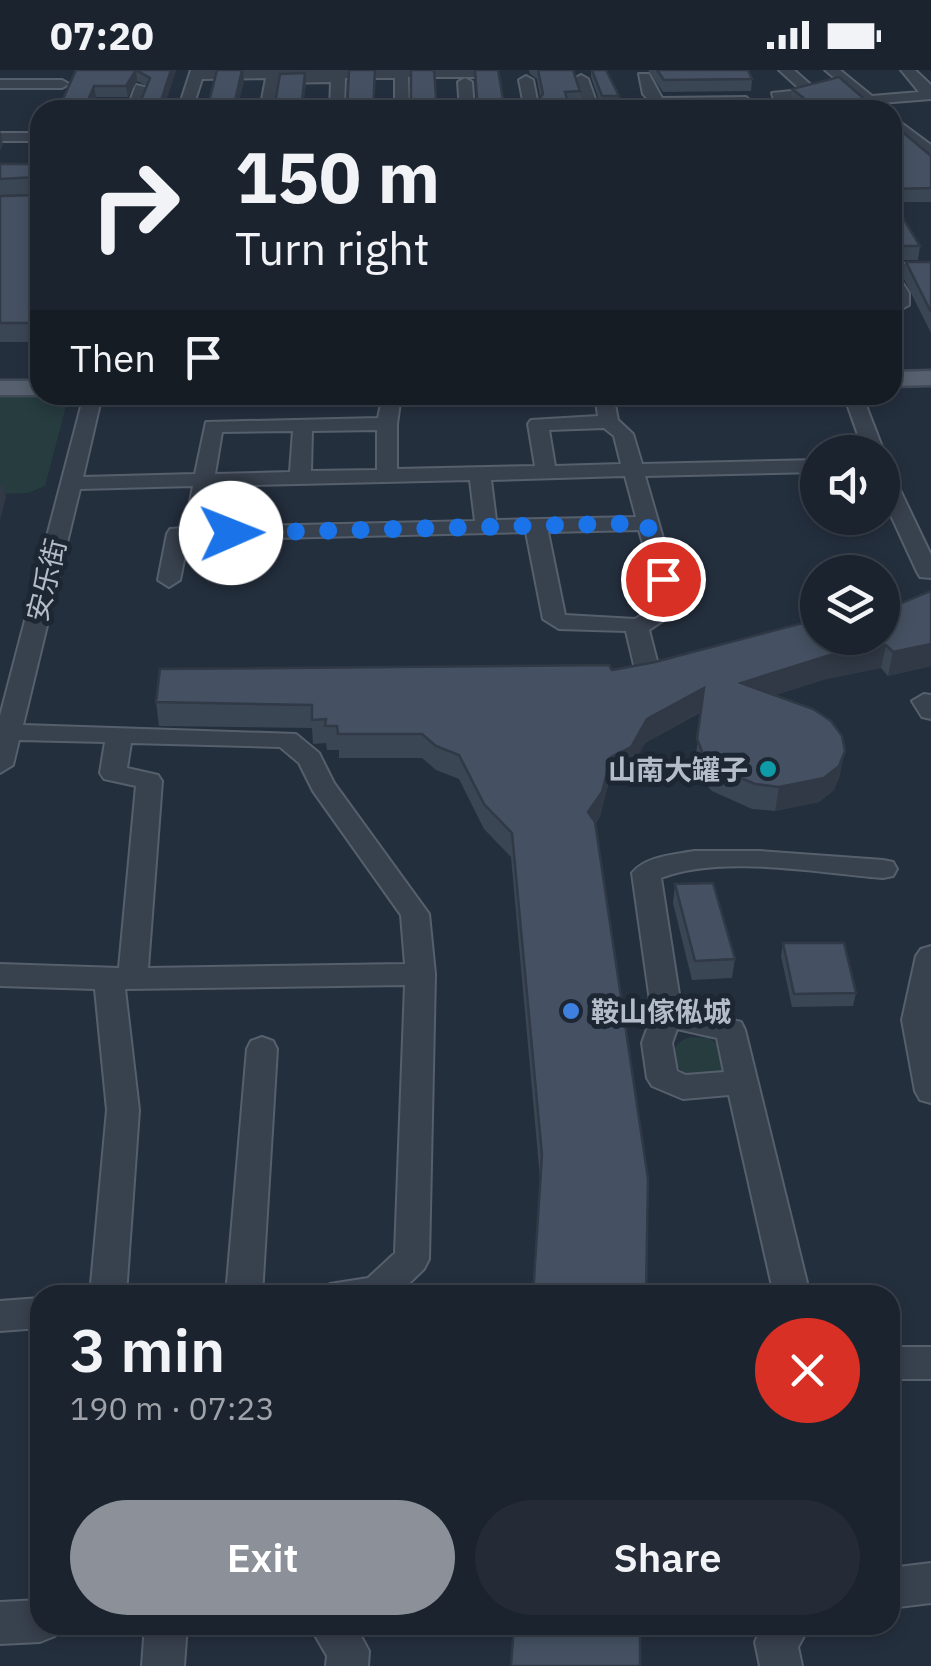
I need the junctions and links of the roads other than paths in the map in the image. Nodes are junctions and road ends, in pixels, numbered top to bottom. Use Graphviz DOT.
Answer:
graph roads {
  1 [pos="786,70"];
  2 [pos="832,70"];
  3 [pos="908,70"];
  4 [pos="197,73"];
  5 [pos="478,73"];
  6 [pos="400,74"];
  7 [pos="644,77"];
  8 [pos="581,79"];
  9 [pos="526,80"];
  10 [pos="464,82"];
  11 [pos="0,84"];
  12 [pos="62,84"];
  13 [pos="141,88"];
  14 [pos="927,96"];
  15 [pos="137,100"];
  16 [pos="188,100"];
  17 [pos="269,100"];
  18 [pos="337,100"];
  19 [pos="401,100"];
  20 [pos="466,100"];
  21 [pos="530,100"];
  22 [pos="588,100"];
  23 [pos="657,100"];
  24 [pos="779,100"];
  25 [pos="868,100"];
  26 [pos="902,100"];
  27 [pos="902,128"];
  28 [pos="30,136"];
  29 [pos="0,137"];
  30 [pos="931,152"];
  31 [pos="931,268"];
  32 [pos="902,269"];
  33 [pos="931,366"];
  34 [pos="902,367"];
  35 [pos="0,375"];
  36 [pos="30,375"];
  37 [pos="931,378"];
  38 [pos="902,379"];
  39 [pos="0,388"];
  40 [pos="30,388"];
  41 [pos="90,405"];
  42 [pos="390,405"];
  43 [pos="606,405"];
  44 [pos="857,405"];
  45 [pos="609,422"];
  46 [pos="302,424"];
  47 [pos="387,424"];
  48 [pos="868,435"];
  49 [pos="800,466"];
  50 [pos="632,470"];
  51 [pos="546,472"];
  52 [pos="480,474"];
  53 [pos="388,476"];
  54 [pos="300,478"];
  55 [pos="206,480"];
  56 [pos="70,483"];
  57 [pos="900,512"];
  58 [pos="647,523"];
  59 [pos="536,526"];
  60 [pos="486,527"];
  61 [pos="194,534"];
  62 [pos="928,572"];
  63 [pos="168,580"];
  64 [pos="637,627"];
  65 [pos="646,665"];
  66 [pos="8,732"];
  67 [pos="119,736"];
  68 [pos="0,764"];
  69 [pos="883,869"];
  70 [pos="931,956"];
  71 [pos="420,974"];
  72 [pos="0,975"];
  73 [pos="121,978"];
  74 [pos="667,1015"];
  75 [pos="262,1050"];
  76 [pos="744,1082"];
  77 [pos="931,1091"];
  78 [pos="109,1285"];
  79 [pos="245,1285"];
  80 [pos="377,1285"];
  81 [pos="790,1285"];
  82 [pos="30,1314"];
  83 [pos="0,1316"];
  84 [pos="931,1362"];
  85 [pos="900,1363"];
  86 [pos="931,1583"];
  87 [pos="900,1587"];
  88 [pos="30,1622"];
  89 [pos="0,1623"];
  90 [pos="165,1635"];
  91 [pos="782,1635"];
  92 [pos="163,1666"];
  93 [pos="781,1666"];
  1 -- 24 [label="street"];
  2 -- 25 [label="street"];
  3 -- 14 [label="street"];
  4 -- 6 [label="street"];
  4 -- 16 [label="street"];
  5 -- 6 [label="street"];
  6 -- 19 [label="street"];
  7 -- 23 [label="street"];
  8 -- 22 [label="street"];
  9 -- 21 [label="street"];
  10 -- 20 [label="street"];
  11 -- 12 [label="street"];
  13 -- 15 [label="street"];
  14 -- 26 [label="street"];
  17 -- 18 [label="street"];
  27 -- 30 [label="street"];
  28 -- 29 [label="street"];
  31 -- 32 [label="street"];
  33 -- 34 [label="main road"];
  35 -- 36 [label="main road"];
  37 -- 38 [label="main road"];
  39 -- 40 [label="main road"];
  41 -- 56 [label="street, 安乐街"];
  42 -- 47 [label="street"];
  43 -- 45 [label="street"];
  44 -- 48 [label="street"];
  45 -- 50 [label="street"];
  45 -- 51 [label="street"];
  46 -- 47 [label="street"];
  46 -- 54 [label="street"];
  46 -- 55 [label="street"];
  47 -- 53 [label="street"];
  49 -- 50 [label="street"];
  50 -- 51 [label="street"];
  50 -- 58 [label="street"];
  51 -- 52 [label="street"];
  52 -- 53 [label="street"];
  52 -- 60 [label="street"];
  53 -- 54 [label="street"];
  54 -- 55 [label="street"];
  55 -- 56 [label="street"];
  55 -- 61 [label="street"];
  56 -- 66 [label="street, 安乐街"];
  57 -- 62 [label="street"];
  58 -- 59 [label="street"];
  58 -- 64 [label="street"];
  59 -- 60 [label="street"];
  59 -- 64 [label="street"];
  60 -- 61 [label="street"];
  61 -- 63 [label="street"];
  64 -- 65 [label="street"];
  66 -- 67 [label="street"];
  66 -- 68 [label="street, 安乐街"];
  67 -- 71 [label="street"];
  67 -- 73 [label="street"];
  69 -- 74 [label="street"];
  70 -- 77 [label="street"];
  71 -- 73 [label="street"];
  71 -- 80 [label="street"];
  72 -- 73 [label="street"];
  73 -- 78 [label="street"];
  74 -- 76 [label="street"];
  74 -- 76 [label="street"];
  75 -- 79 [label="street"];
  76 -- 81 [label="street"];
  82 -- 83 [label="street"];
  84 -- 85 [label="street"];
  86 -- 87 [label="street"];
  88 -- 89 [label="street"];
  90 -- 92 [label="street"];
  91 -- 93 [label="street"];
}
